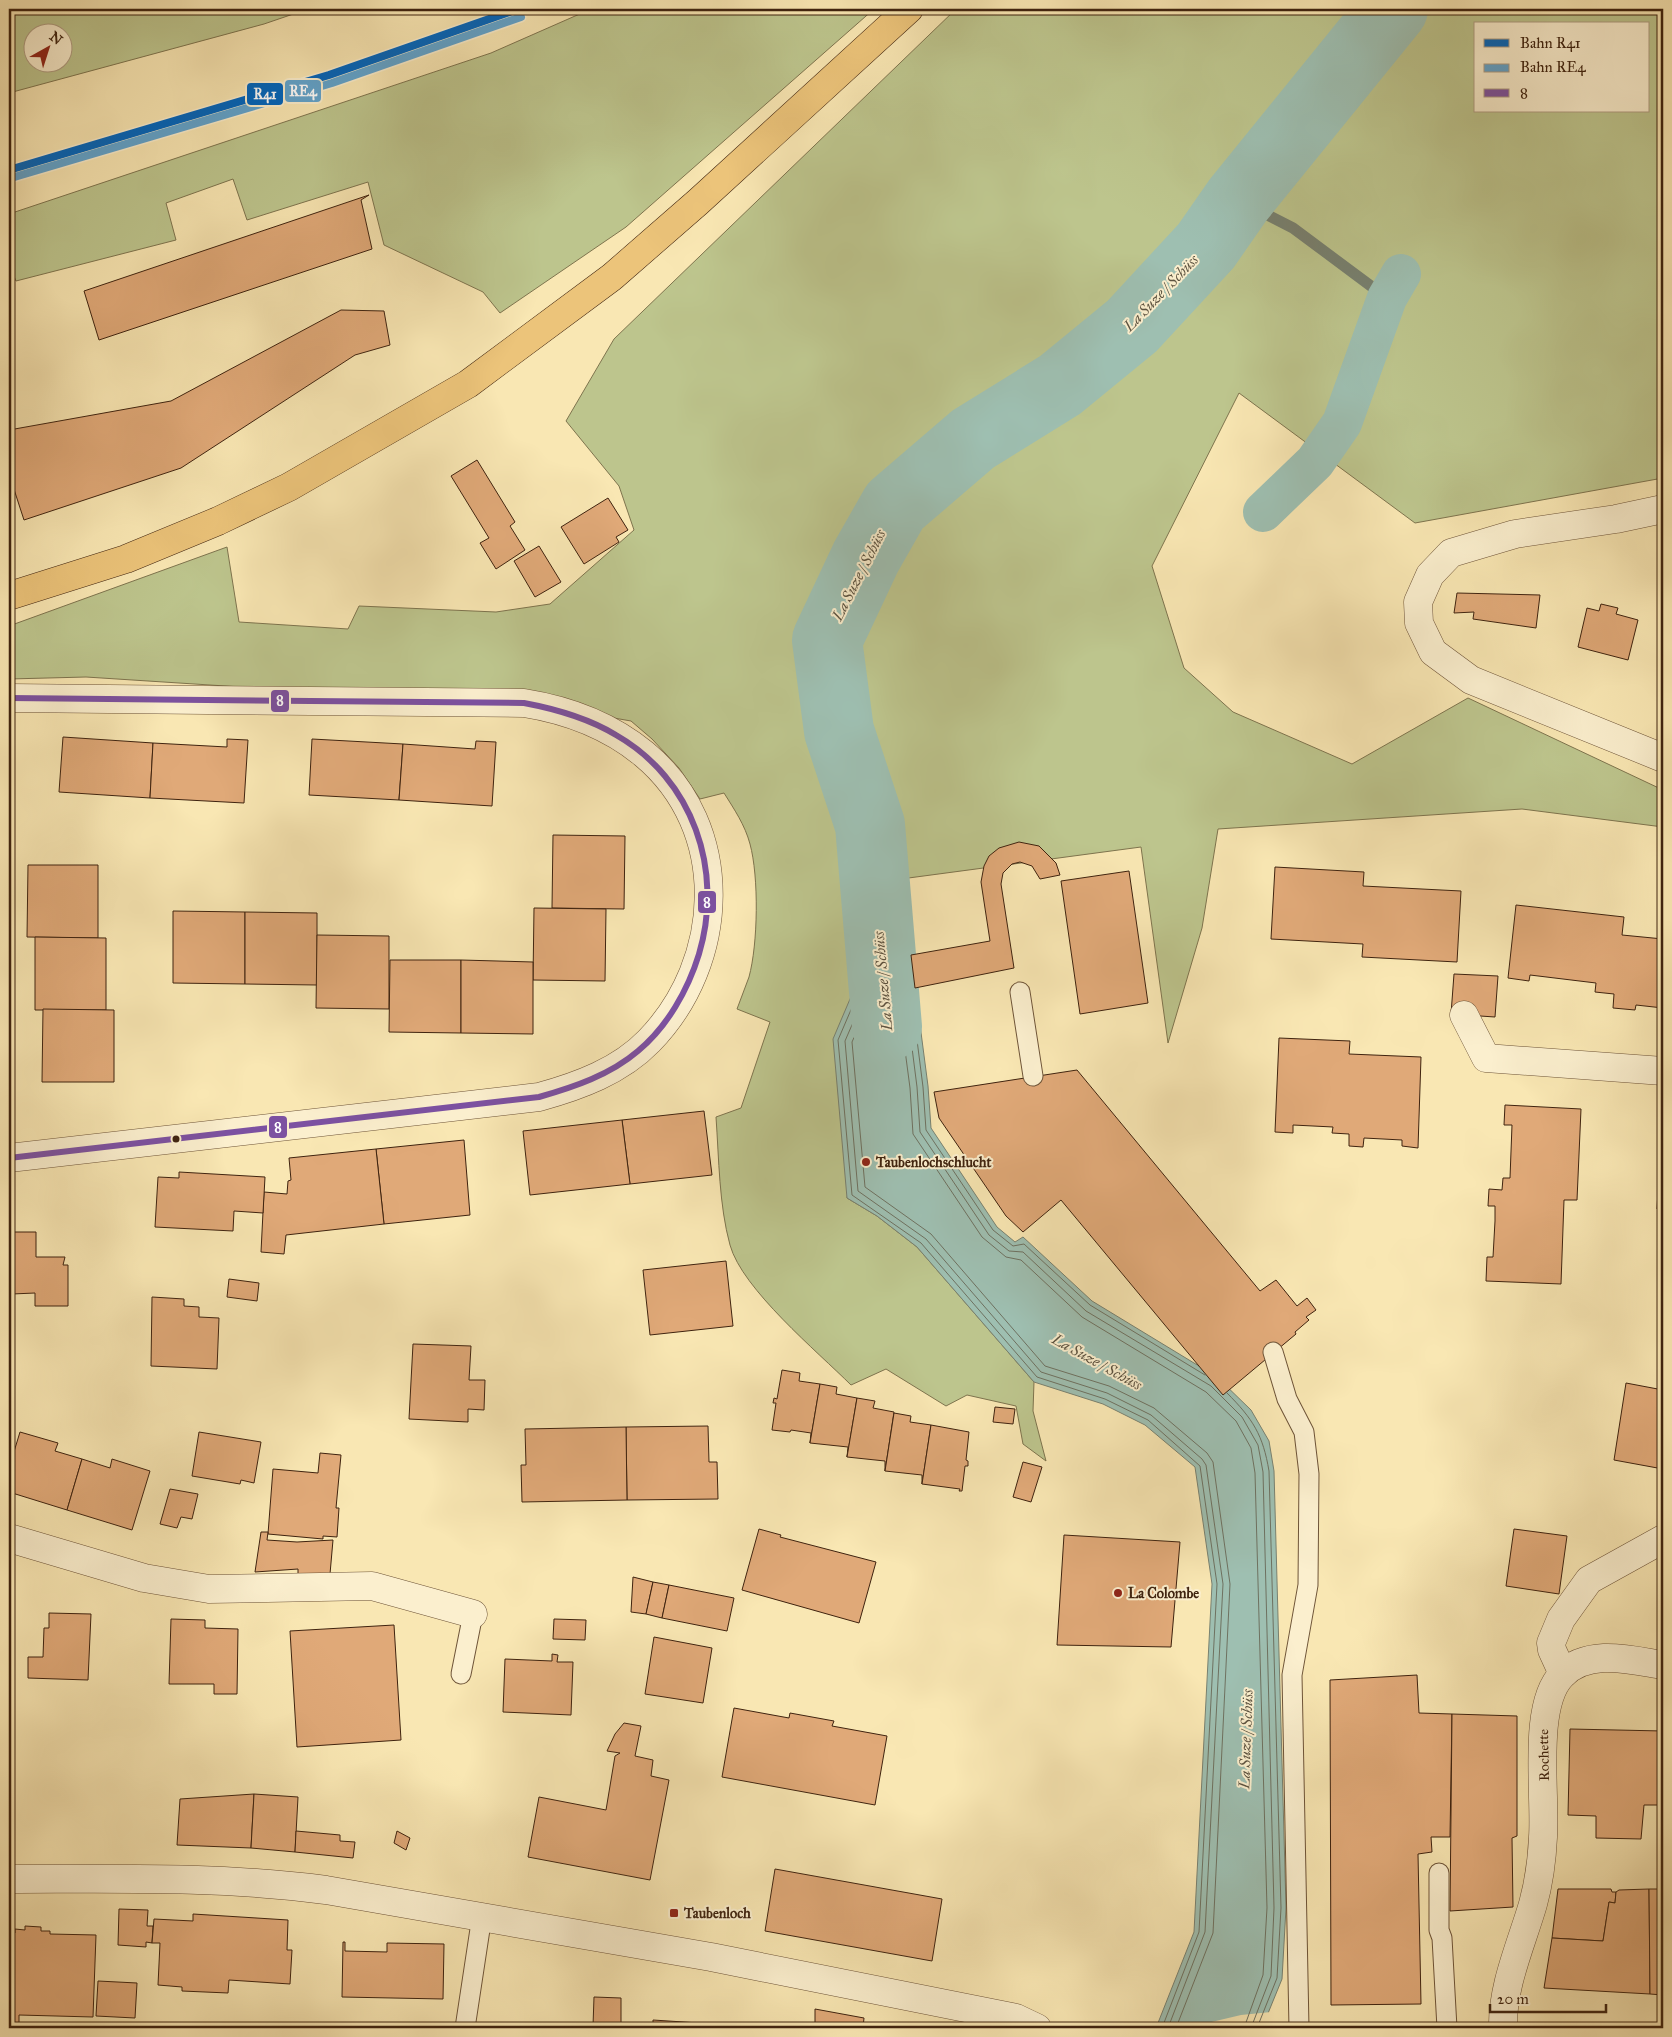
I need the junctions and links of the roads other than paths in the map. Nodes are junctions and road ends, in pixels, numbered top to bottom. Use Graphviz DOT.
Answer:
graph roads {
  1 [pos="909,9"];
  2 [pos="1663,509"];
  3 [pos="9,596"];
  4 [pos="9,698"];
  5 [pos="1663,758"];
  6 [pos="1020,992"];
  7 [pos="1464,1015"];
  8 [pos="1663,1071"];
  9 [pos="1033,1076"];
  10 [pos="9,1158"];
  11 [pos="1273,1352"];
  12 [pos="9,1538"];
  13 [pos="1663,1539"];
  14 [pos="472,1614"];
  15 [pos="1663,1665"];
  16 [pos="461,1674"];
  17 [pos="1563,1674"];
  18 [pos="1439,1873"];
  19 [pos="9,1879"];
  20 [pos="482,1916"];
  21 [pos="465,2028"];
  22 [pos="1037,2028"];
  23 [pos="1299,2028"];
  24 [pos="1447,2028"];
  25 [pos="1503,2028"];
  1 -- 3 [label="main road"];
  2 -- 5 [label="street"];
  4 -- 10 [label="street"];
  6 -- 9 [label="lane"];
  7 -- 8 [label="street"];
  11 -- 23 [label="lane"];
  12 -- 14 [label="street"];
  13 -- 17 [label="street"];
  14 -- 16 [label="lane"];
  15 -- 17 [label="street"];
  17 -- 25 [label="street, Rochette"];
  18 -- 24 [label="lane"];
  19 -- 20 [label="street"];
  20 -- 21 [label="lane"];
  20 -- 22 [label="street"];
}
